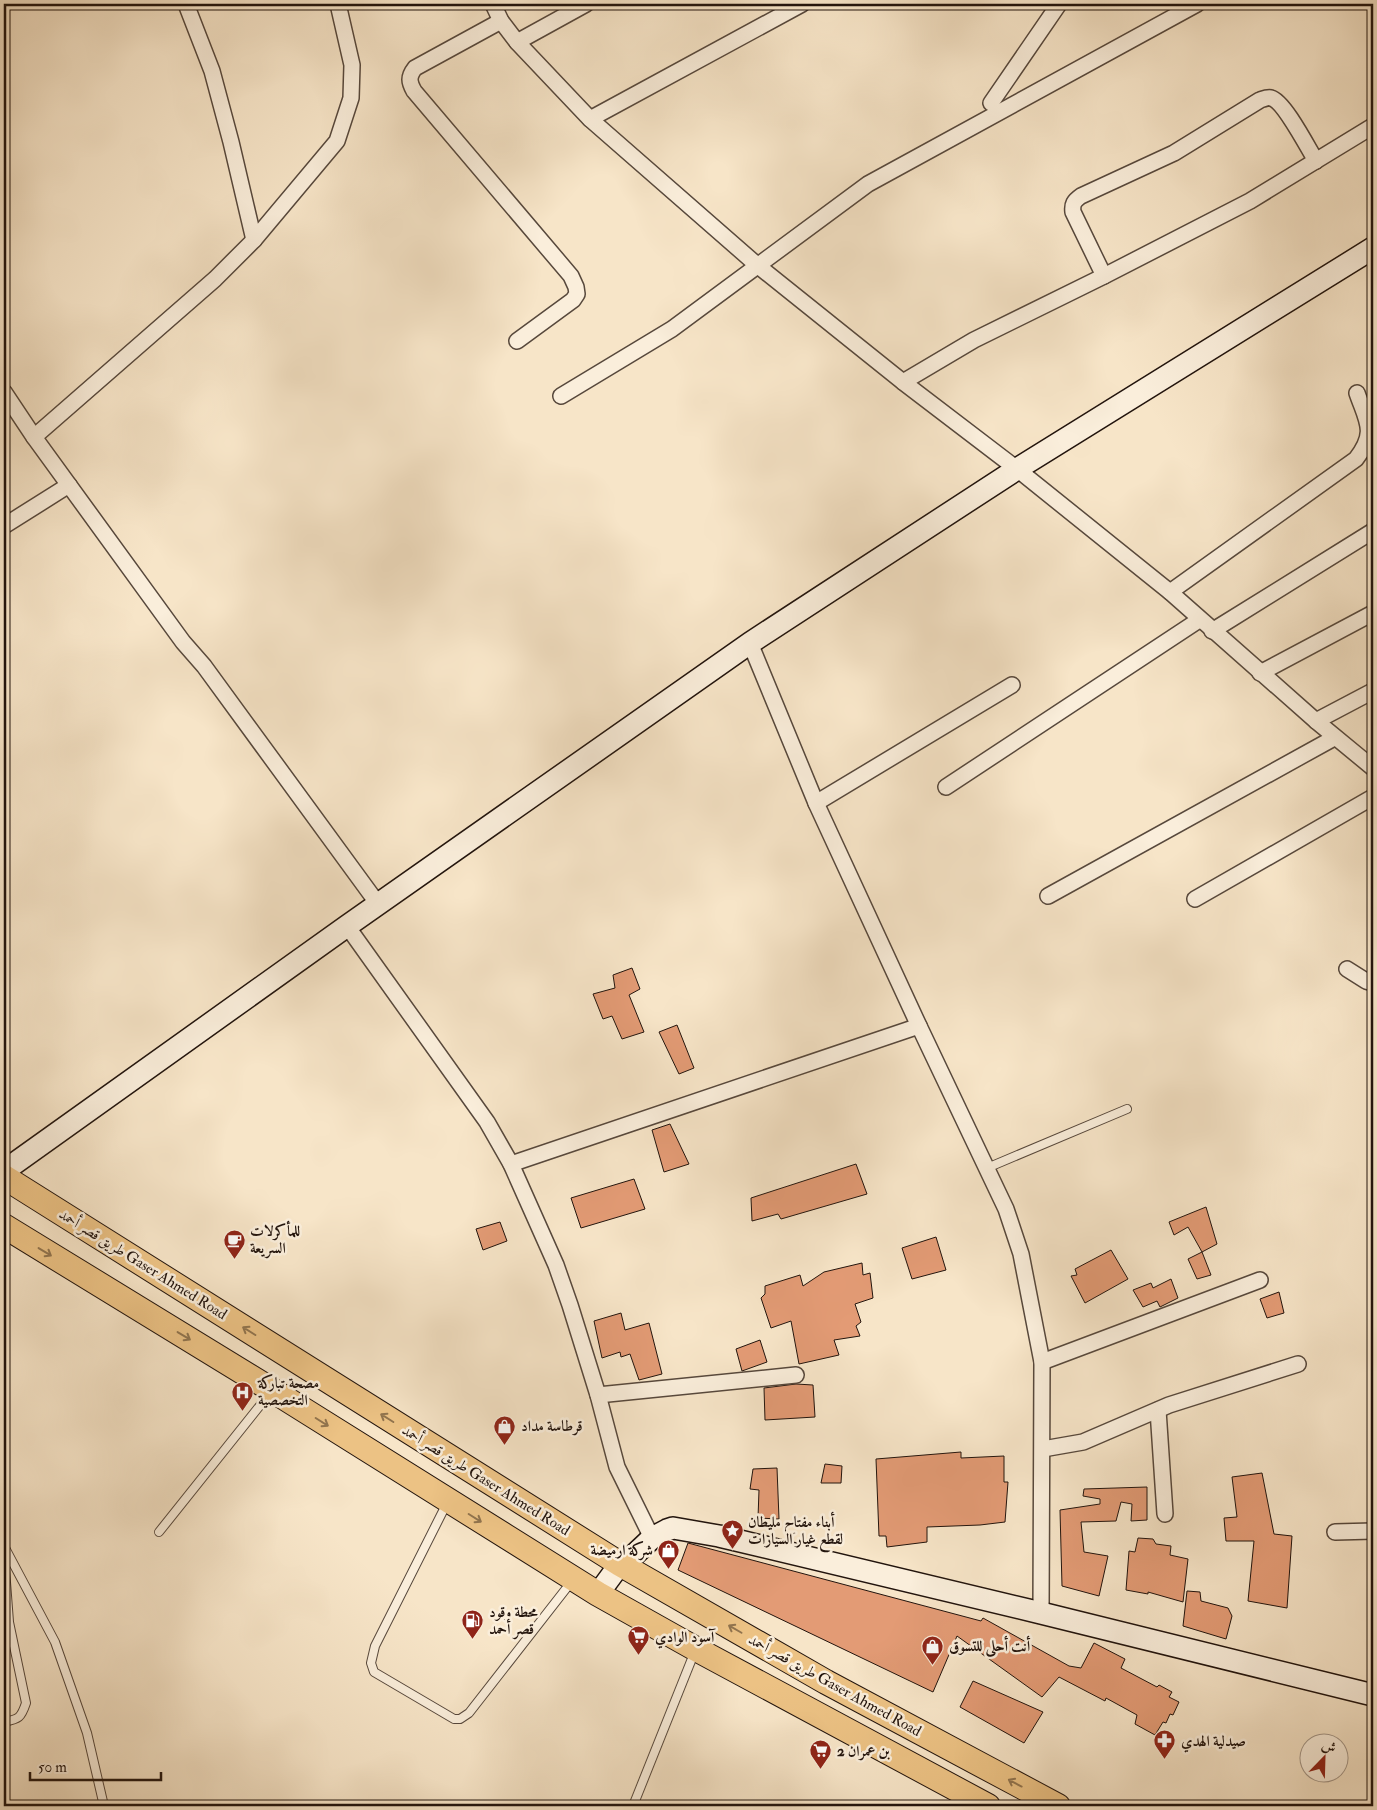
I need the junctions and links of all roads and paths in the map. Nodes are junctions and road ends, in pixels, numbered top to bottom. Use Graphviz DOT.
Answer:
graph roads {
  1 [pos="186,4"];
  2 [pos="338,4"];
  3 [pos="493,4"];
  4 [pos="586,4"];
  5 [pos="802,4"];
  6 [pos="1058,4"];
  7 [pos="1197,4"];
  8 [pos="501,21"];
  9 [pos="517,42"];
  10 [pos="991,103"];
  11 [pos="590,119"];
  12 [pos="1373,126"];
  13 [pos="1316,161"];
  14 [pos="254,240"];
  15 [pos="1373,248"];
  16 [pos="757,265"];
  17 [pos="1104,276"];
  18 [pos="517,342"];
  19 [pos="903,382"];
  20 [pos="4,392"];
  21 [pos="1357,393"];
  22 [pos="561,396"];
  23 [pos="34,437"];
  24 [pos="1017,469"];
  25 [pos="69,485"];
  26 [pos="4,526"];
  27 [pos="1373,530"];
  28 [pos="1170,592"];
  29 [pos="1373,614"];
  30 [pos="1199,620"];
  31 [pos="1212,630"];
  32 [pos="750,643"];
  33 [pos="1260,673"];
  34 [pos="1012,685"];
  35 [pos="1373,692"];
  36 [pos="1316,721"];
  37 [pos="1334,738"];
  38 [pos="1372,764"];
  39 [pos="946,787"];
  40 [pos="1373,797"];
  41 [pos="816,803"];
  42 [pos="1048,896"];
  43 [pos="1195,899"];
  44 [pos="378,904"];
  45 [pos="347,926"];
  46 [pos="1347,969"];
  47 [pos="1373,983"];
  48 [pos="919,1026"];
  49 [pos="1127,1109"];
  50 [pos="511,1164"];
  51 [pos="987,1168"];
  52 [pos="4,1172"];
  53 [pos="4,1176"];
  54 [pos="4,1226"];
  55 [pos="1260,1280"];
  56 [pos="1042,1362"];
  57 [pos="1298,1364"];
  58 [pos="796,1375"];
  59 [pos="272,1390"];
  60 [pos="598,1395"];
  61 [pos="1158,1410"];
  62 [pos="1043,1449"];
  63 [pos="448,1501"];
  64 [pos="1166,1514"];
  65 [pos="1373,1531"];
  66 [pos="159,1532"];
  67 [pos="1335,1532"];
  68 [pos="652,1538"];
  69 [pos="4,1546"];
  70 [pos="4,1556"];
  71 [pos="620,1564"];
  72 [pos="573,1579"];
  73 [pos="598,1594"];
  74 [pos="1042,1613"];
  75 [pos="696,1649"];
  76 [pos="1373,1695"];
  77 [pos="4,1722"];
  78 [pos="104,1806"];
  79 [pos="633,1806"];
  80 [pos="988,1806"];
  81 [pos="1058,1806"];
  1 -- 14 [label="street"];
  2 -- 14 [label="street"];
  3 -- 8 [label="street"];
  4 -- 9 [label="street"];
  5 -- 11 [label="street"];
  6 -- 10 [label="street"];
  7 -- 16 [label="street"];
  8 -- 9 [label="street"];
  8 -- 18 [label="street"];
  9 -- 11 [label="street"];
  11 -- 16 [label="street"];
  12 -- 13 [label="street"];
  13 -- 17 [label="street"];
  13 -- 17 [label="street"];
  14 -- 23 [label="street"];
  15 -- 24 [label="street"];
  16 -- 19 [label="street"];
  16 -- 22 [label="street"];
  17 -- 19 [label="street"];
  19 -- 24 [label="street"];
  20 -- 23 [label="street"];
  21 -- 28 [label="street"];
  23 -- 25 [label="street"];
  24 -- 28 [label="street"];
  24 -- 32 [label="street"];
  25 -- 26 [label="street"];
  25 -- 44 [label="street"];
  27 -- 31 [label="street"];
  28 -- 30 [label="street"];
  29 -- 33 [label="street"];
  30 -- 31 [label="street"];
  30 -- 39 [label="street"];
  31 -- 33 [label="street"];
  32 -- 41 [label="street"];
  32 -- 44 [label="street"];
  33 -- 36 [label="street"];
  34 -- 41 [label="street"];
  35 -- 36 [label="street"];
  36 -- 37 [label="street"];
  37 -- 38 [label="street"];
  37 -- 42 [label="street"];
  40 -- 43 [label="street"];
  41 -- 48 [label="street"];
  44 -- 45 [label="street"];
  45 -- 50 [label="street"];
  45 -- 52 [label="street"];
  46 -- 47 [label="street"];
  48 -- 50 [label="street"];
  48 -- 51 [label="street"];
  49 -- 51 [label="lane"];
  50 -- 60 [label="street"];
  51 -- 56 [label="street"];
  71 -- 53 [label="main road, طريق قصر أحمد Gaser Ahmed Road, one-way"];
  54 -- 59 [label="main road, one-way"];
  55 -- 56 [label="street"];
  56 -- 62 [label="street"];
  57 -- 61 [label="street"];
  58 -- 60 [label="street"];
  59 -- 63 [label="main road, one-way"];
  59 -- 66 [label="lane"];
  60 -- 68 [label="street"];
  61 -- 62 [label="street"];
  61 -- 64 [label="street"];
  62 -- 74 [label="street"];
  63 -- 72 [label="main road, one-way"];
  63 -- 72 [label="lane"];
  65 -- 67 [label="street"];
  68 -- 71 [label="street"];
  68 -- 74 [label="street"];
  69 -- 78 [label="lane"];
  70 -- 77 [label="lane"];
  71 -- 73 [label="street"];
  81 -- 71 [label="main road, طريق قصر أحمد Gaser Ahmed Road, one-way"];
  72 -- 73 [label="main road"];
  73 -- 75 [label="main road"];
  74 -- 76 [label="street"];
  75 -- 79 [label="lane"];
  75 -- 80 [label="main road"];
}
